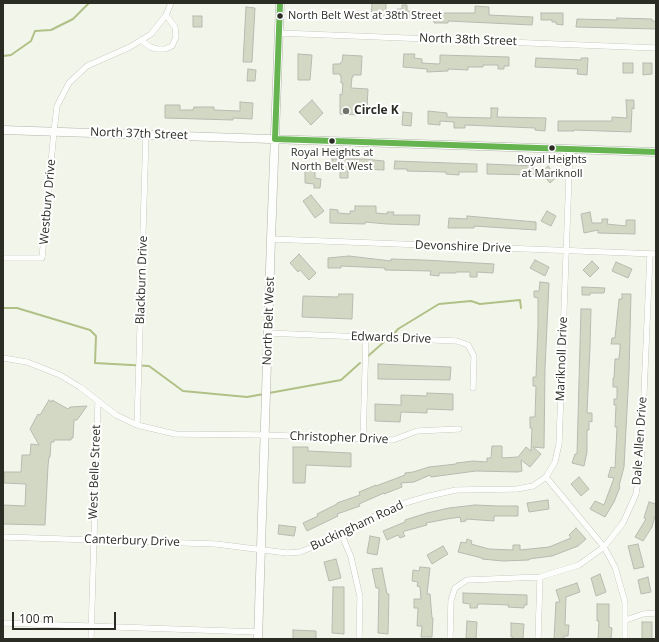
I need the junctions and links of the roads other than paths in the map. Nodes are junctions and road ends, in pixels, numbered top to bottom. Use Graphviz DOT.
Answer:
graph roads {
  1 [pos="171,3"];
  2 [pos="280,3"];
  3 [pos="166,16"];
  4 [pos="279,33"];
  5 [pos="141,40"];
  6 [pos="656,48"];
  7 [pos="3,130"];
  8 [pos="54,131"];
  9 [pos="146,134"];
  10 [pos="275,139"];
  11 [pos="570,148"];
  12 [pos="656,152"];
  13 [pos="271,239"];
  14 [pos="566,251"];
  15 [pos="653,254"];
  16 [pos="3,258"];
  17 [pos="268,333"];
  18 [pos="366,338"];
  19 [pos="3,358"];
  20 [pos="473,388"];
  21 [pos="98,402"];
  22 [pos="137,426"];
  23 [pos="459,429"];
  24 [pos="265,435"];
  25 [pos="363,439"];
  26 [pos="546,477"];
  27 [pos="341,533"];
  28 [pos="3,537"];
  29 [pos="93,539"];
  30 [pos="604,547"];
  31 [pos="261,550"];
  32 [pos="540,577"];
  33 [pos="656,613"];
  34 [pos="626,620"];
  35 [pos="3,623"];
  36 [pos="91,626"];
  37 [pos="258,636"];
  38 [pos="91,639"];
  39 [pos="360,639"];
  40 [pos="450,639"];
  41 [pos="538,639"];
  42 [pos="625,639"];
  1 -- 3 [label="street"];
  2 -- 4 [label="street, North Belt West"];
  3 -- 5 [label="street"];
  3 -- 5 [label="street"];
  4 -- 6 [label="street, North 38th Street"];
  4 -- 10 [label="street, North Belt West"];
  5 -- 8 [label="street"];
  7 -- 8 [label="street, North 37th Street"];
  8 -- 9 [label="street, North 37th Street"];
  8 -- 16 [label="street, Westbury Drive"];
  9 -- 10 [label="street, North 37th Street"];
  9 -- 22 [label="street, Blackburn Drive"];
  10 -- 11 [label="street, North 37th Street"];
  10 -- 13 [label="street, North Belt West"];
  11 -- 12 [label="street, North 37th Street"];
  11 -- 14 [label="street, Mariknoll Drive"];
  13 -- 14 [label="street, Devonshire Drive"];
  13 -- 17 [label="street, North Belt West"];
  14 -- 15 [label="street, Devonshire Drive"];
  14 -- 26 [label="street, Mariknoll Drive"];
  15 -- 30 [label="street, Dale Allen Drive"];
  17 -- 18 [label="street, Edwards Drive"];
  17 -- 24 [label="street, North Belt West"];
  18 -- 20 [label="street, Edwards Drive"];
  18 -- 25 [label="street"];
  19 -- 21 [label="street, Christopher Drive"];
  21 -- 22 [label="street, Christopher Drive"];
  21 -- 29 [label="street, West Belle Street"];
  22 -- 24 [label="street, Christopher Drive"];
  23 -- 25 [label="street, Christopher Drive"];
  24 -- 25 [label="street, Christopher Drive"];
  24 -- 31 [label="street, North Belt West"];
  26 -- 27 [label="street, Buckingham Road"];
  26 -- 30 [label="street"];
  27 -- 31 [label="street, Buckingham Road"];
  27 -- 39 [label="street"];
  28 -- 29 [label="street, Canterbury Drive"];
  29 -- 31 [label="street, Canterbury Drive"];
  29 -- 36 [label="street, West Belle Street"];
  30 -- 32 [label="street, Dale Allen Drive"];
  30 -- 34 [label="street"];
  31 -- 37 [label="street, North Belt West"];
  32 -- 40 [label="street, Dale Allen Drive"];
  32 -- 41 [label="street"];
  33 -- 34 [label="street"];
  34 -- 42 [label="street"];
  35 -- 36 [label="street"];
  36 -- 37 [label="street"];
  36 -- 38 [label="street, West Belle Street"];
}
